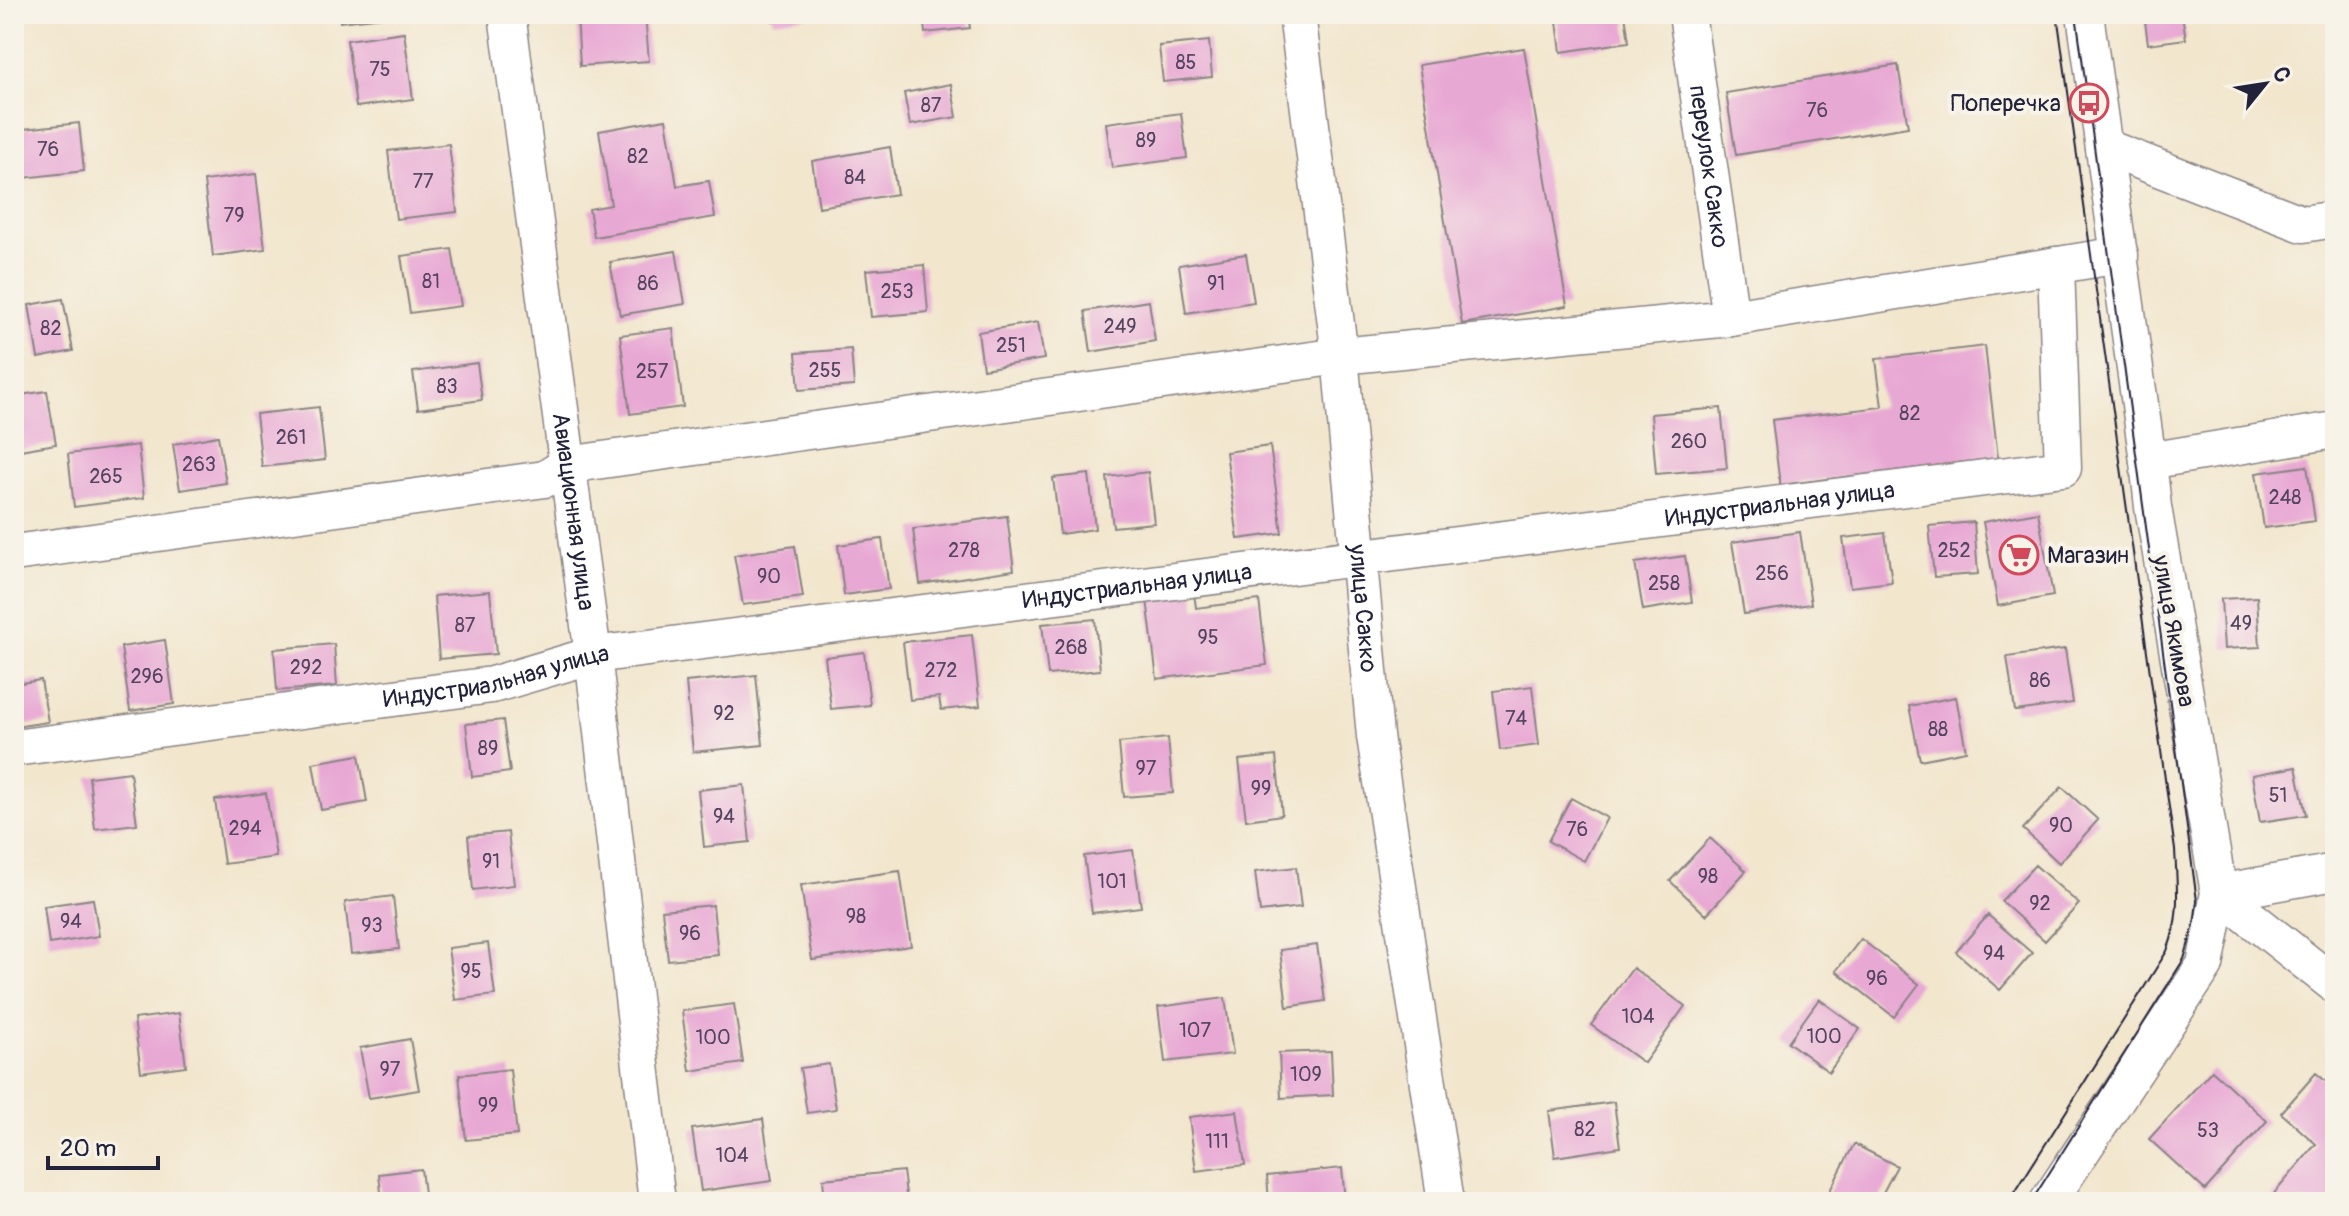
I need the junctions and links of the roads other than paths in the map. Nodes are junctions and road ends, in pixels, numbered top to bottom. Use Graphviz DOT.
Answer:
graph roads {
  1 [pos="507,14"];
  2 [pos="1297,14"];
  3 [pos="1687,14"];
  4 [pos="2085,14"];
  5 [pos="2104,147"];
  6 [pos="2335,219"];
  7 [pos="2120,255"];
  8 [pos="2056,265"];
  9 [pos="1731,318"];
  10 [pos="1340,356"];
  11 [pos="2335,430"];
  12 [pos="2148,461"];
  13 [pos="567,465"];
  14 [pos="14,553"];
  15 [pos="1359,558"];
  16 [pos="593,655"];
  17 [pos="14,748"];
  18 [pos="2335,872"];
  19 [pos="2219,893"];
  20 [pos="2335,985"];
  21 [pos="657,1202"];
  22 [pos="1446,1202"];
  23 [pos="2048,1202"];
  1 -- 13 [label="street, Авиационная улица"];
  2 -- 10 [label="street, улица Сакко"];
  3 -- 9 [label="street, переулок Сакко"];
  4 -- 5 [label="street, улица Якимова"];
  5 -- 6 [label="street"];
  5 -- 7 [label="street, улица Якимова"];
  7 -- 8 [label="street"];
  7 -- 12 [label="street, улица Якимова"];
  8 -- 9 [label="street"];
  8 -- 15 [label="street, Индустриальная улица"];
  9 -- 10 [label="street"];
  10 -- 13 [label="street"];
  10 -- 15 [label="street, улица Сакко"];
  11 -- 12 [label="street"];
  12 -- 19 [label="street, улица Якимова"];
  13 -- 14 [label="street"];
  13 -- 16 [label="street, Авиационная улица"];
  15 -- 16 [label="street, Индустриальная улица"];
  15 -- 22 [label="street, улица Сакко"];
  16 -- 17 [label="street, Индустриальная улица"];
  16 -- 21 [label="street, Авиационная улица"];
  18 -- 19 [label="street"];
  19 -- 20 [label="street"];
  19 -- 23 [label="street, улица Якимова"];
}
